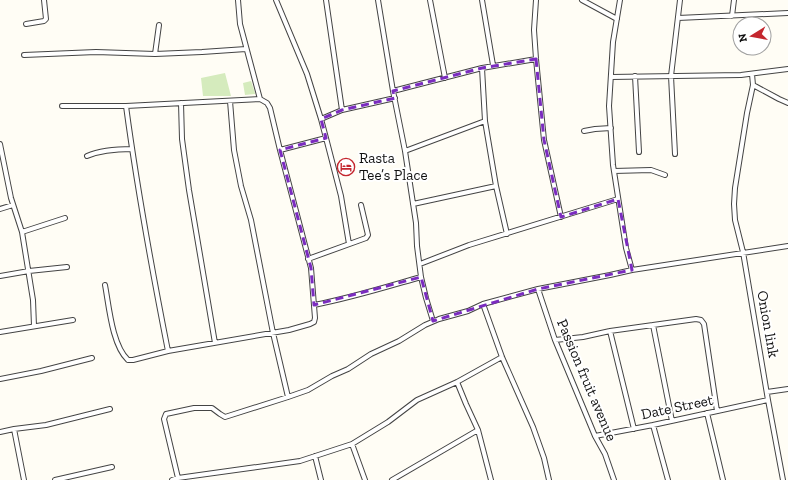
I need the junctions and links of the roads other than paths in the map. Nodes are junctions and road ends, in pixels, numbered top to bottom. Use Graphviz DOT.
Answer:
graph roads {
  1 [pos="44,0"];
  2 [pos="238,0"];
  3 [pos="276,0"];
  4 [pos="326,0"];
  5 [pos="378,0"];
  6 [pos="430,0"];
  7 [pos="482,0"];
  8 [pos="536,0"];
  9 [pos="582,0"];
  10 [pos="620,0"];
  11 [pos="680,0"];
  12 [pos="734,0"];
  13 [pos="788,13"];
  14 [pos="732,16"];
  15 [pos="678,18"];
  16 [pos="617,19"];
  17 [pos="26,24"];
  18 [pos="159,25"];
  19 [pos="246,49"];
  20 [pos="155,54"];
  21 [pos="24,55"];
  22 [pos="536,59"];
  23 [pos="493,65"];
  24 [pos="482,68"];
  25 [pos="788,69"];
  26 [pos="752,74"];
  27 [pos="635,76"];
  28 [pos="671,76"];
  29 [pos="611,77"];
  30 [pos="445,78"];
  31 [pos="753,85"];
  32 [pos="393,91"];
  33 [pos="395,98"];
  34 [pos="260,99"];
  35 [pos="230,101"];
  36 [pos="181,103"];
  37 [pos="788,103"];
  38 [pos="62,106"];
  39 [pos="126,106"];
  40 [pos="342,110"];
  41 [pos="321,119"];
  42 [pos="485,121"];
  43 [pos="611,128"];
  44 [pos="584,131"];
  45 [pos="326,138"];
  46 [pos="0,144"];
  47 [pos="132,149"];
  48 [pos="280,150"];
  49 [pos="405,151"];
  50 [pos="639,152"];
  51 [pos="1,153"];
  52 [pos="675,154"];
  53 [pos="87,156"];
  54 [pos="614,171"];
  55 [pos="666,175"];
  56 [pos="496,186"];
  57 [pos="618,199"];
  58 [pos="413,204"];
  59 [pos="13,205"];
  60 [pos="361,205"];
  61 [pos="0,209"];
  62 [pos="561,217"];
  63 [pos="66,218"];
  64 [pos="22,232"];
  65 [pos="507,234"];
  66 [pos="349,244"];
  67 [pos="788,246"];
  68 [pos="743,252"];
  69 [pos="308,259"];
  70 [pos="420,264"];
  71 [pos="67,267"];
  72 [pos="632,270"];
  73 [pos="29,271"];
  74 [pos="0,276"];
  75 [pos="421,277"];
  76 [pos="105,285"];
  77 [pos="538,289"];
  78 [pos="314,304"];
  79 [pos="483,304"];
  80 [pos="73,320"];
  81 [pos="433,321"];
  82 [pos="653,325"];
  83 [pos="34,326"];
  84 [pos="610,331"];
  85 [pos="0,332"];
  86 [pos="273,333"];
  87 [pos="555,340"];
  88 [pos="215,343"];
  89 [pos="168,351"];
  90 [pos="502,357"];
  91 [pos="92,358"];
  92 [pos="0,379"];
  93 [pos="457,382"];
  94 [pos="788,389"];
  95 [pos="767,392"];
  96 [pos="288,397"];
  97 [pos="766,400"];
  98 [pos="110,408"];
  99 [pos="717,411"];
  100 [pos="706,413"];
  101 [pos="672,421"];
  102 [pos="654,425"];
  103 [pos="14,429"];
  104 [pos="634,429"];
  105 [pos="478,430"];
  106 [pos="0,432"];
  107 [pos="595,436"];
  108 [pos="352,444"];
  109 [pos="315,456"];
  110 [pos="112,467"];
  111 [pos="178,478"];
  112 [pos="24,480"];
  113 [pos="55,480"];
  114 [pos="172,480"];
  115 [pos="321,480"];
  116 [pos="365,480"];
  117 [pos="392,480"];
  118 [pos="490,480"];
  119 [pos="549,480"];
  120 [pos="614,480"];
  121 [pos="668,480"];
  122 [pos="723,480"];
  123 [pos="783,480"];
  1 -- 17 [label="street"];
  2 -- 19 [label="street"];
  3 -- 41 [label="street"];
  4 -- 40 [label="street"];
  5 -- 32 [label="street"];
  6 -- 30 [label="street"];
  7 -- 23 [label="street"];
  8 -- 22 [label="street"];
  9 -- 16 [label="street"];
  10 -- 16 [label="street"];
  11 -- 15 [label="street"];
  12 -- 14 [label="street"];
  13 -- 14 [label="street"];
  14 -- 15 [label="street"];
  15 -- 28 [label="street"];
  16 -- 29 [label="street"];
  18 -- 20 [label="street"];
  19 -- 20 [label="street"];
  19 -- 34 [label="street"];
  20 -- 21 [label="street"];
  22 -- 23 [label="street"];
  22 -- 62 [label="street"];
  23 -- 24 [label="street"];
  24 -- 30 [label="street"];
  24 -- 42 [label="street"];
  25 -- 26 [label="street"];
  26 -- 28 [label="street"];
  26 -- 31 [label="street, Onion link"];
  27 -- 28 [label="street"];
  27 -- 29 [label="street"];
  27 -- 50 [label="street"];
  28 -- 52 [label="street"];
  29 -- 43 [label="street"];
  30 -- 32 [label="street"];
  31 -- 37 [label="street"];
  31 -- 68 [label="street, Onion link"];
  32 -- 33 [label="street"];
  33 -- 40 [label="street"];
  33 -- 49 [label="street"];
  34 -- 35 [label="street"];
  34 -- 48 [label="street"];
  35 -- 36 [label="street"];
  35 -- 86 [label="street"];
  36 -- 39 [label="street"];
  36 -- 88 [label="street"];
  38 -- 39 [label="street"];
  39 -- 47 [label="street"];
  40 -- 41 [label="street"];
  41 -- 45 [label="street"];
  42 -- 49 [label="street"];
  42 -- 56 [label="street"];
  43 -- 44 [label="street"];
  43 -- 54 [label="street"];
  45 -- 48 [label="street"];
  45 -- 66 [label="street"];
  46 -- 51 [label="street"];
  47 -- 53 [label="street"];
  47 -- 89 [label="street"];
  48 -- 69 [label="street"];
  49 -- 58 [label="street"];
  51 -- 59 [label="street"];
  54 -- 55 [label="street"];
  54 -- 57 [label="street"];
  56 -- 58 [label="street"];
  56 -- 65 [label="street"];
  57 -- 62 [label="street"];
  57 -- 72 [label="street"];
  58 -- 70 [label="street"];
  59 -- 61 [label="street"];
  59 -- 64 [label="street"];
  60 -- 66 [label="street"];
  62 -- 65 [label="street"];
  63 -- 64 [label="street"];
  64 -- 73 [label="street"];
  65 -- 70 [label="street"];
  66 -- 69 [label="street"];
  67 -- 68 [label="street"];
  68 -- 72 [label="street"];
  68 -- 95 [label="street, Onion link"];
  69 -- 78 [label="street"];
  70 -- 75 [label="street"];
  71 -- 73 [label="street"];
  72 -- 77 [label="street"];
  73 -- 74 [label="street"];
  73 -- 83 [label="street"];
  75 -- 78 [label="street"];
  75 -- 81 [label="street"];
  76 -- 89 [label="street"];
  77 -- 79 [label="street"];
  77 -- 87 [label="street, Passion fruit avenue"];
  78 -- 86 [label="street"];
  79 -- 81 [label="street"];
  79 -- 90 [label="street"];
  80 -- 83 [label="street"];
  81 -- 96 [label="street"];
  82 -- 84 [label="street"];
  82 -- 99 [label="street"];
  82 -- 101 [label="street"];
  83 -- 85 [label="street"];
  84 -- 87 [label="street"];
  84 -- 104 [label="street"];
  86 -- 88 [label="street"];
  86 -- 96 [label="street"];
  87 -- 107 [label="street, Passion fruit avenue"];
  88 -- 89 [label="street"];
  90 -- 93 [label="street"];
  90 -- 119 [label="street"];
  91 -- 92 [label="street"];
  93 -- 105 [label="street"];
  93 -- 108 [label="street"];
  94 -- 95 [label="street"];
  95 -- 97 [label="street, Onion link"];
  96 -- 111 [label="street"];
  97 -- 99 [label="street, Date Street"];
  97 -- 123 [label="street, Onion link"];
  98 -- 103 [label="street"];
  99 -- 100 [label="street, Date Street"];
  100 -- 101 [label="street, Date Street"];
  100 -- 122 [label="street"];
  101 -- 102 [label="street, Date Street"];
  102 -- 104 [label="street, Date Street"];
  102 -- 121 [label="street"];
  103 -- 106 [label="street"];
  103 -- 112 [label="street"];
  104 -- 107 [label="street, Date Street"];
  105 -- 117 [label="street"];
  105 -- 118 [label="street"];
  107 -- 120 [label="street, Passion fruit avenue"];
  108 -- 109 [label="street"];
  108 -- 116 [label="street"];
  109 -- 111 [label="street"];
  109 -- 115 [label="street"];
  110 -- 113 [label="street"];
  111 -- 114 [label="street"];
}
